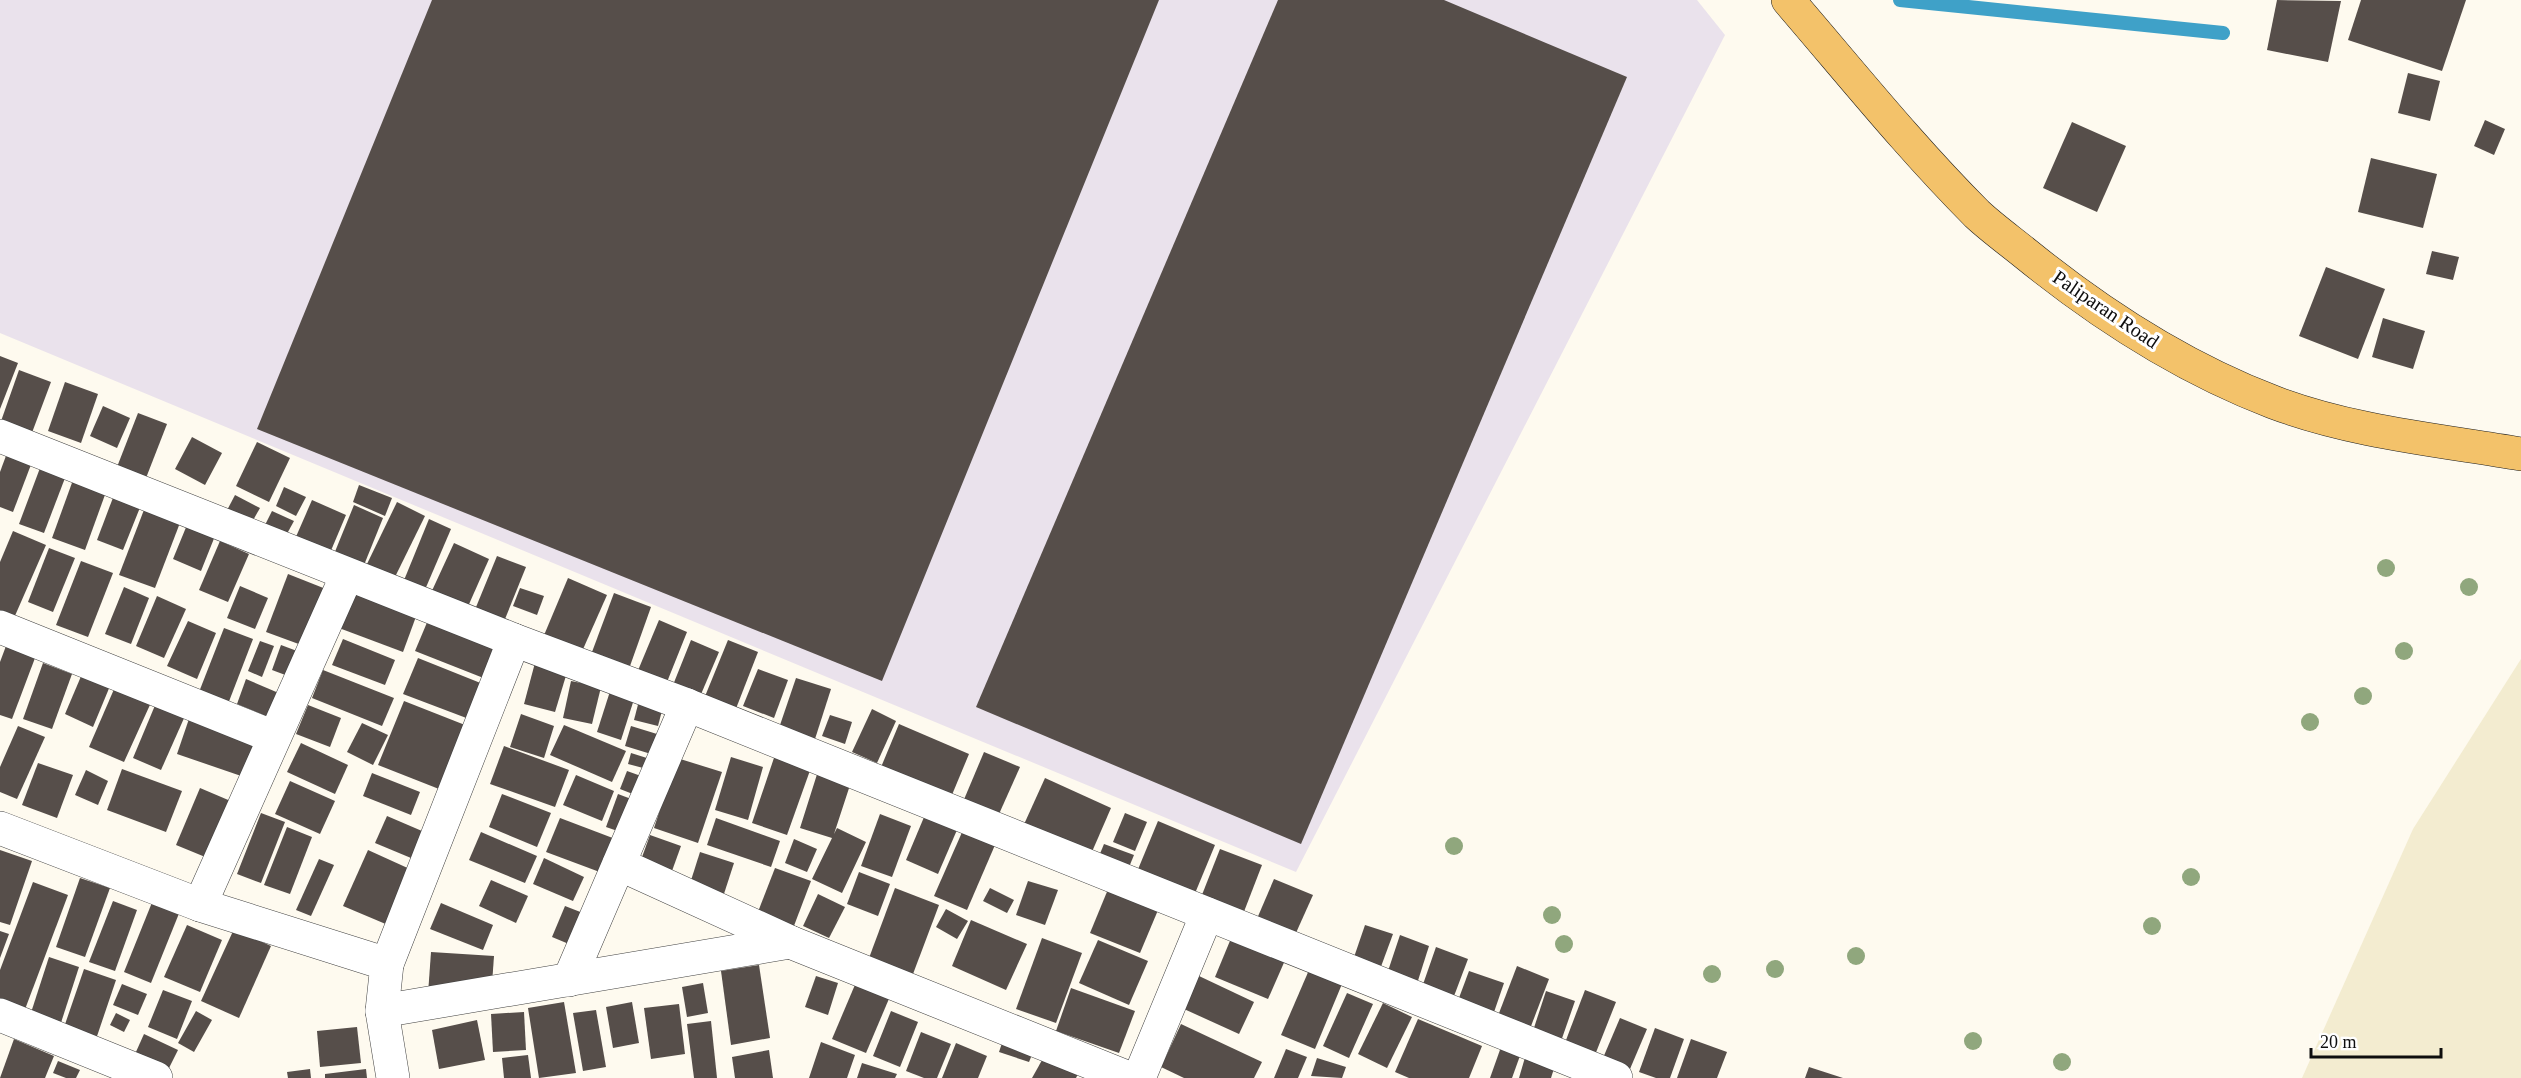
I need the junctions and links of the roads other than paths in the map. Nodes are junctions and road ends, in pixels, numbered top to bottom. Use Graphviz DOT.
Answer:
graph roads {
  1 [pos="1788,0"];
  2 [pos="0,436"];
  3 [pos="2521,454"];
  4 [pos="347,575"];
  5 [pos="0,627"];
  6 [pos="514,640"];
  7 [pos="687,705"];
  8 [pos="274,737"];
  9 [pos="0,828"];
  10 [pos="619,864"];
  11 [pos="200,905"];
  12 [pos="1207,914"];
  13 [pos="790,942"];
  14 [pos="387,963"];
  15 [pos="569,980"];
  16 [pos="382,1011"];
  17 [pos="0,1016"];
  18 [pos="156,1078"];
  19 [pos="393,1078"];
  20 [pos="1129,1078"];
  21 [pos="1139,1078"];
  22 [pos="1616,1078"];
  1 -- 3 [label="main road, Paliparan Road"];
  2 -- 4 [label="street"];
  4 -- 6 [label="street"];
  4 -- 8 [label="street"];
  5 -- 8 [label="street"];
  6 -- 7 [label="street"];
  6 -- 14 [label="street"];
  7 -- 10 [label="street"];
  7 -- 12 [label="street"];
  8 -- 11 [label="street"];
  9 -- 11 [label="street"];
  10 -- 13 [label="street"];
  10 -- 15 [label="street"];
  11 -- 14 [label="street"];
  12 -- 21 [label="street"];
  12 -- 22 [label="street"];
  13 -- 15 [label="street"];
  13 -- 20 [label="street"];
  14 -- 16 [label="street"];
  15 -- 16 [label="street"];
  16 -- 19 [label="street"];
  17 -- 18 [label="street"];
}
